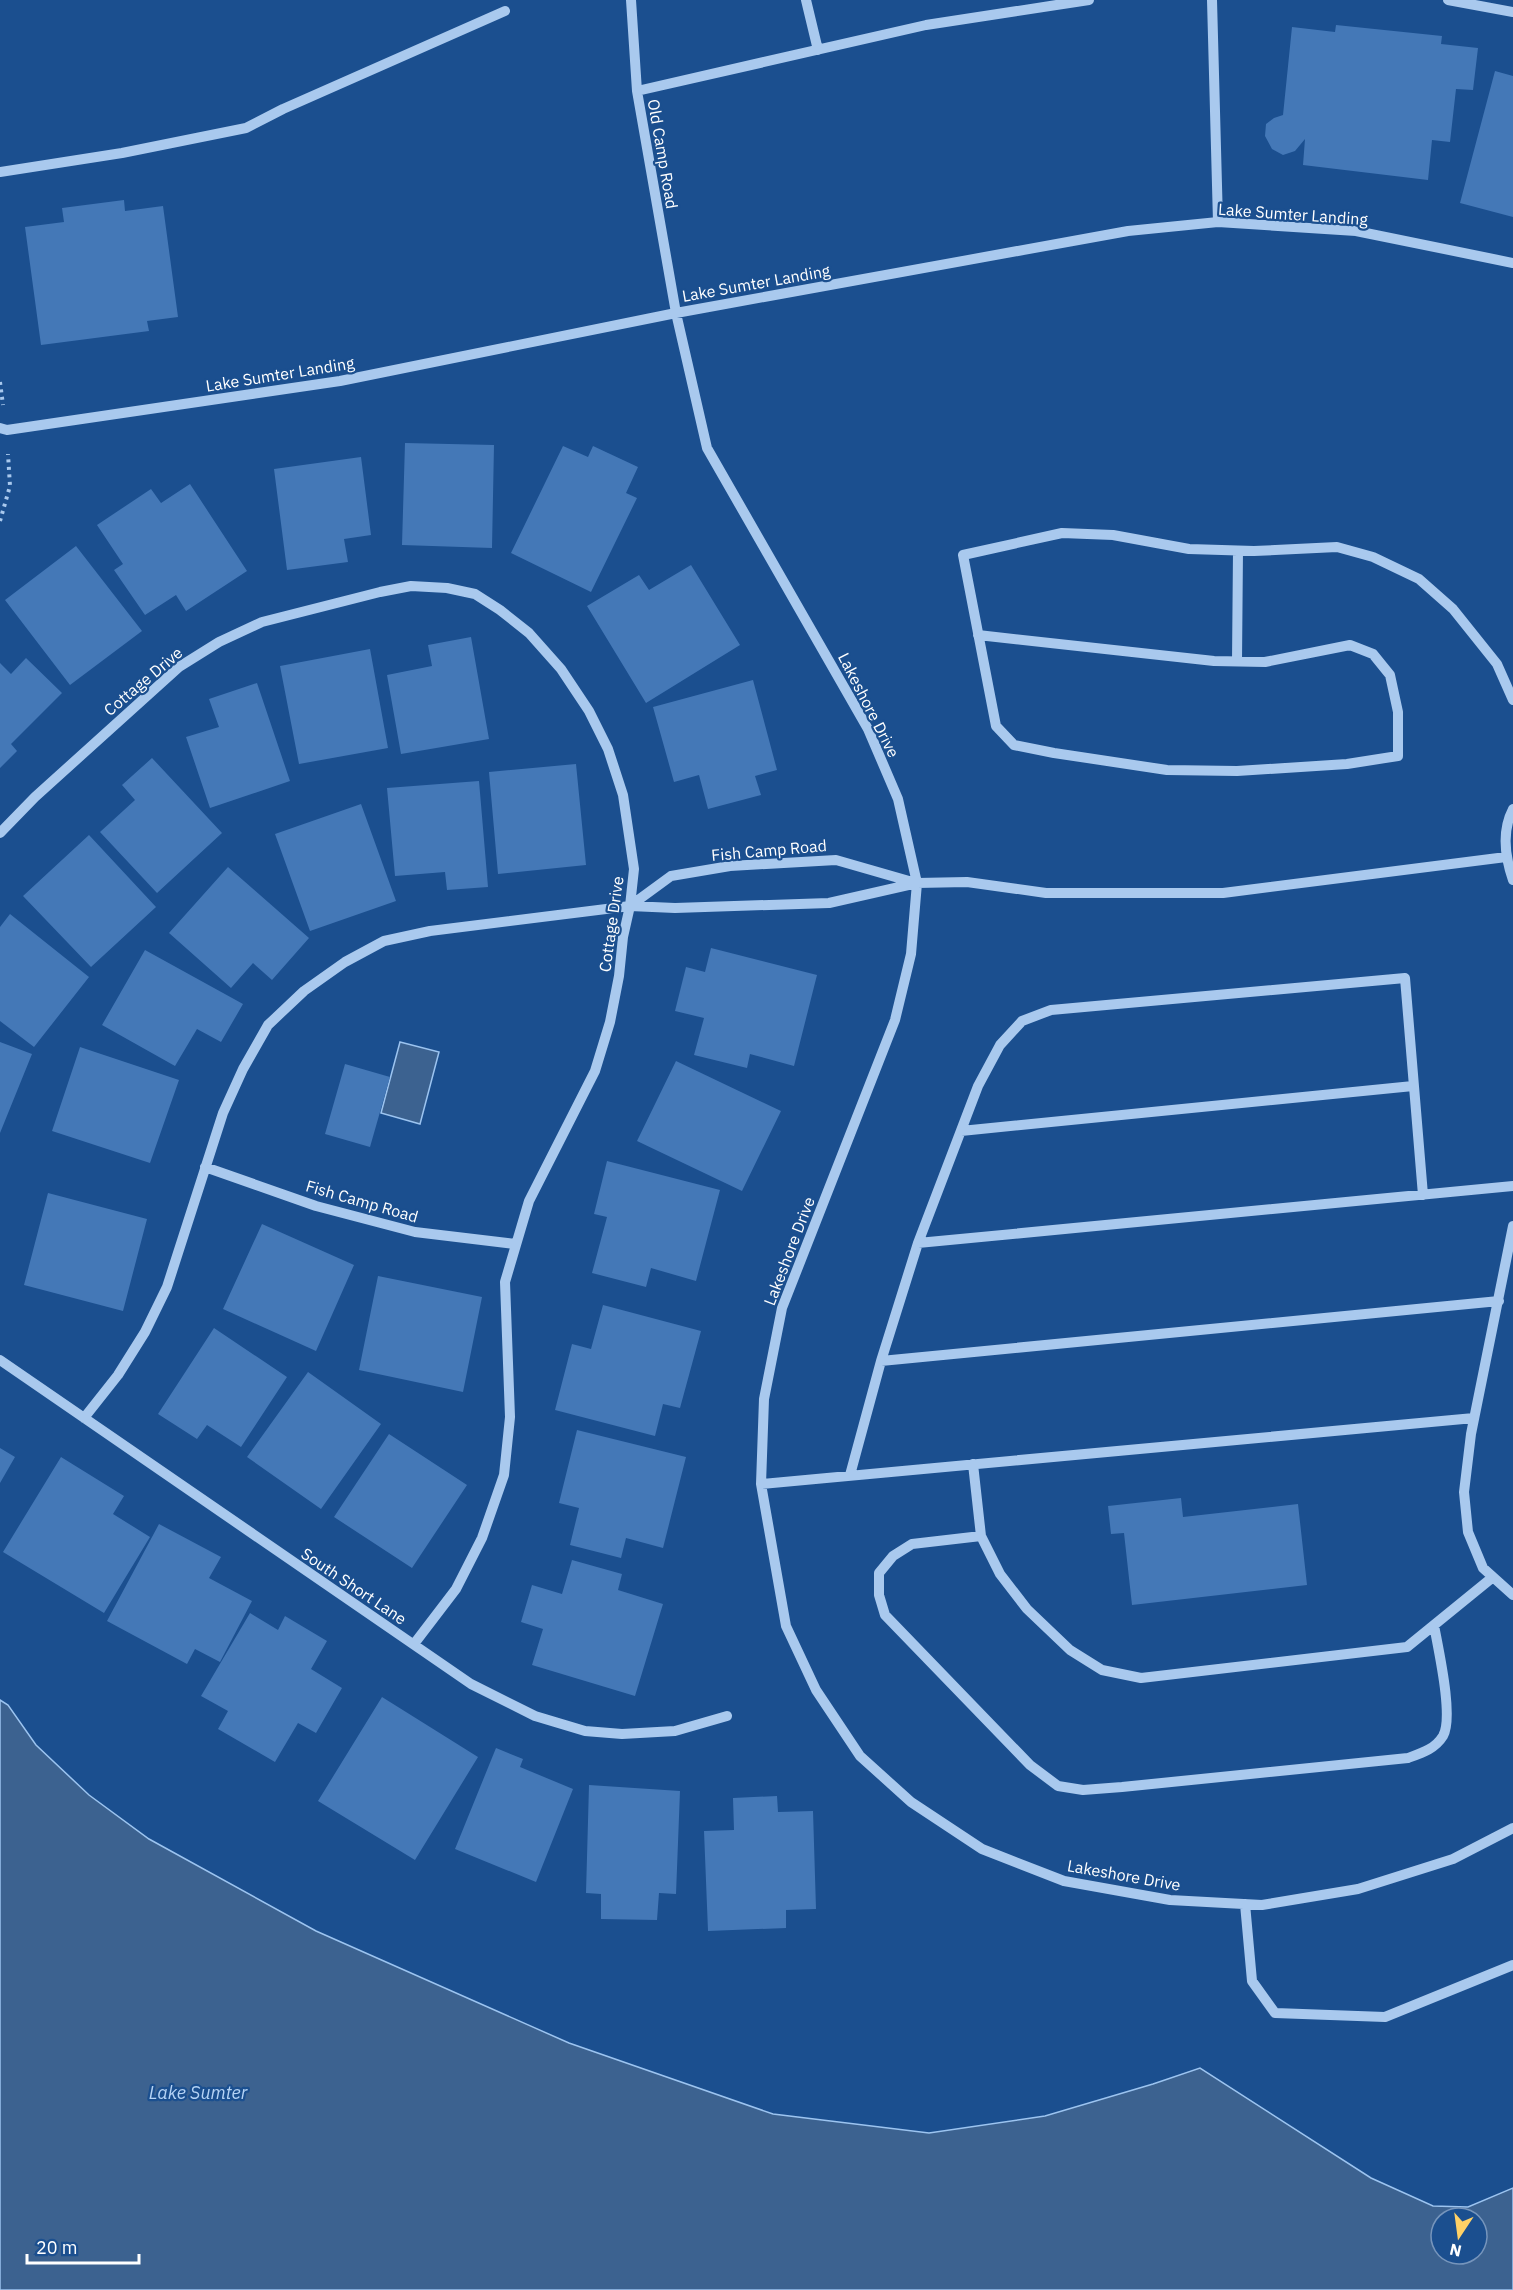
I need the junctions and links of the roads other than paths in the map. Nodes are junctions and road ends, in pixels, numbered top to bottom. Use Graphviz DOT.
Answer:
graph roads {
  1 [pos="631,0"];
  2 [pos="807,0"];
  3 [pos="1089,0"];
  4 [pos="1212,0"];
  5 [pos="1448,0"];
  6 [pos="504,11"];
  7 [pos="1513,12"];
  8 [pos="818,50"];
  9 [pos="637,91"];
  10 [pos="0,172"];
  11 [pos="1218,222"];
  12 [pos="1513,263"];
  13 [pos="676,312"];
  14 [pos="2,430"];
  15 [pos="1238,550"];
  16 [pos="978,635"];
  17 [pos="1237,661"];
  18 [pos="1513,700"];
  19 [pos="1513,809"];
  20 [pos="0,833"];
  21 [pos="1506,857"];
  22 [pos="1513,880"];
  23 [pos="916,883"];
  24 [pos="630,906"];
  25 [pos="1413,1086"];
  26 [pos="961,1131"];
  27 [pos="205,1167"];
  28 [pos="1513,1186"];
  29 [pos="1423,1195"];
  30 [pos="1513,1226"];
  31 [pos="918,1243"];
  32 [pos="515,1244"];
  33 [pos="1499,1301"];
  34 [pos="0,1360"];
  35 [pos="881,1361"];
  36 [pos="84,1418"];
  37 [pos="1474,1418"];
  38 [pos="973,1464"];
  39 [pos="850,1475"];
  40 [pos="761,1484"];
  41 [pos="981,1536"];
  42 [pos="1493,1577"];
  43 [pos="1513,1595"];
  44 [pos="1434,1625"];
  45 [pos="414,1644"];
  46 [pos="727,1716"];
  47 [pos="1513,1828"];
  48 [pos="1245,1904"];
  49 [pos="1513,1965"];
  1 -- 9 [label="street, Old Camp Road"];
  2 -- 8 [label="street"];
  3 -- 8 [label="street"];
  4 -- 11 [label="street"];
  5 -- 7 [label="street"];
  6 -- 10 [label="street"];
  8 -- 9 [label="street"];
  9 -- 13 [label="street, Old Camp Road"];
  11 -- 12 [label="street, Lake Sumter Landing"];
  11 -- 13 [label="street, Lake Sumter Landing"];
  13 -- 14 [label="street, Lake Sumter Landing"];
  13 -- 23 [label="street, Lakeshore Drive"];
  15 -- 16 [label="street"];
  15 -- 17 [label="street"];
  15 -- 18 [label="street"];
  16 -- 17 [label="street"];
  16 -- 17 [label="street"];
  19 -- 21 [label="street"];
  20 -- 24 [label="street, Cottage Drive"];
  21 -- 22 [label="street"];
  21 -- 23 [label="street"];
  23 -- 24 [label="street, Fish Camp Road"];
  23 -- 24 [label="street, Fish Camp Road"];
  23 -- 40 [label="street, Lakeshore Drive"];
  24 -- 27 [label="street, Fish Camp Road"];
  24 -- 32 [label="street, Cottage Drive"];
  25 -- 26 [label="street"];
  25 -- 26 [label="street"];
  25 -- 29 [label="street"];
  26 -- 31 [label="street"];
  27 -- 32 [label="street, Fish Camp Road"];
  27 -- 36 [label="street, Fish Camp Road"];
  28 -- 29 [label="street"];
  29 -- 31 [label="street"];
  30 -- 33 [label="street"];
  31 -- 35 [label="street"];
  32 -- 45 [label="street, Cottage Drive"];
  33 -- 35 [label="street"];
  33 -- 37 [label="street"];
  34 -- 36 [label="street, South Short Lane"];
  35 -- 39 [label="street"];
  36 -- 45 [label="street, South Short Lane"];
  37 -- 38 [label="street"];
  37 -- 42 [label="street"];
  38 -- 39 [label="street"];
  38 -- 41 [label="street"];
  39 -- 40 [label="street"];
  40 -- 48 [label="street, Lakeshore Drive"];
  41 -- 44 [label="street"];
  41 -- 44 [label="street"];
  42 -- 43 [label="street"];
  42 -- 44 [label="street"];
  45 -- 46 [label="street, South Short Lane"];
  47 -- 48 [label="street, Lakeshore Drive"];
  48 -- 49 [label="street"];
}
